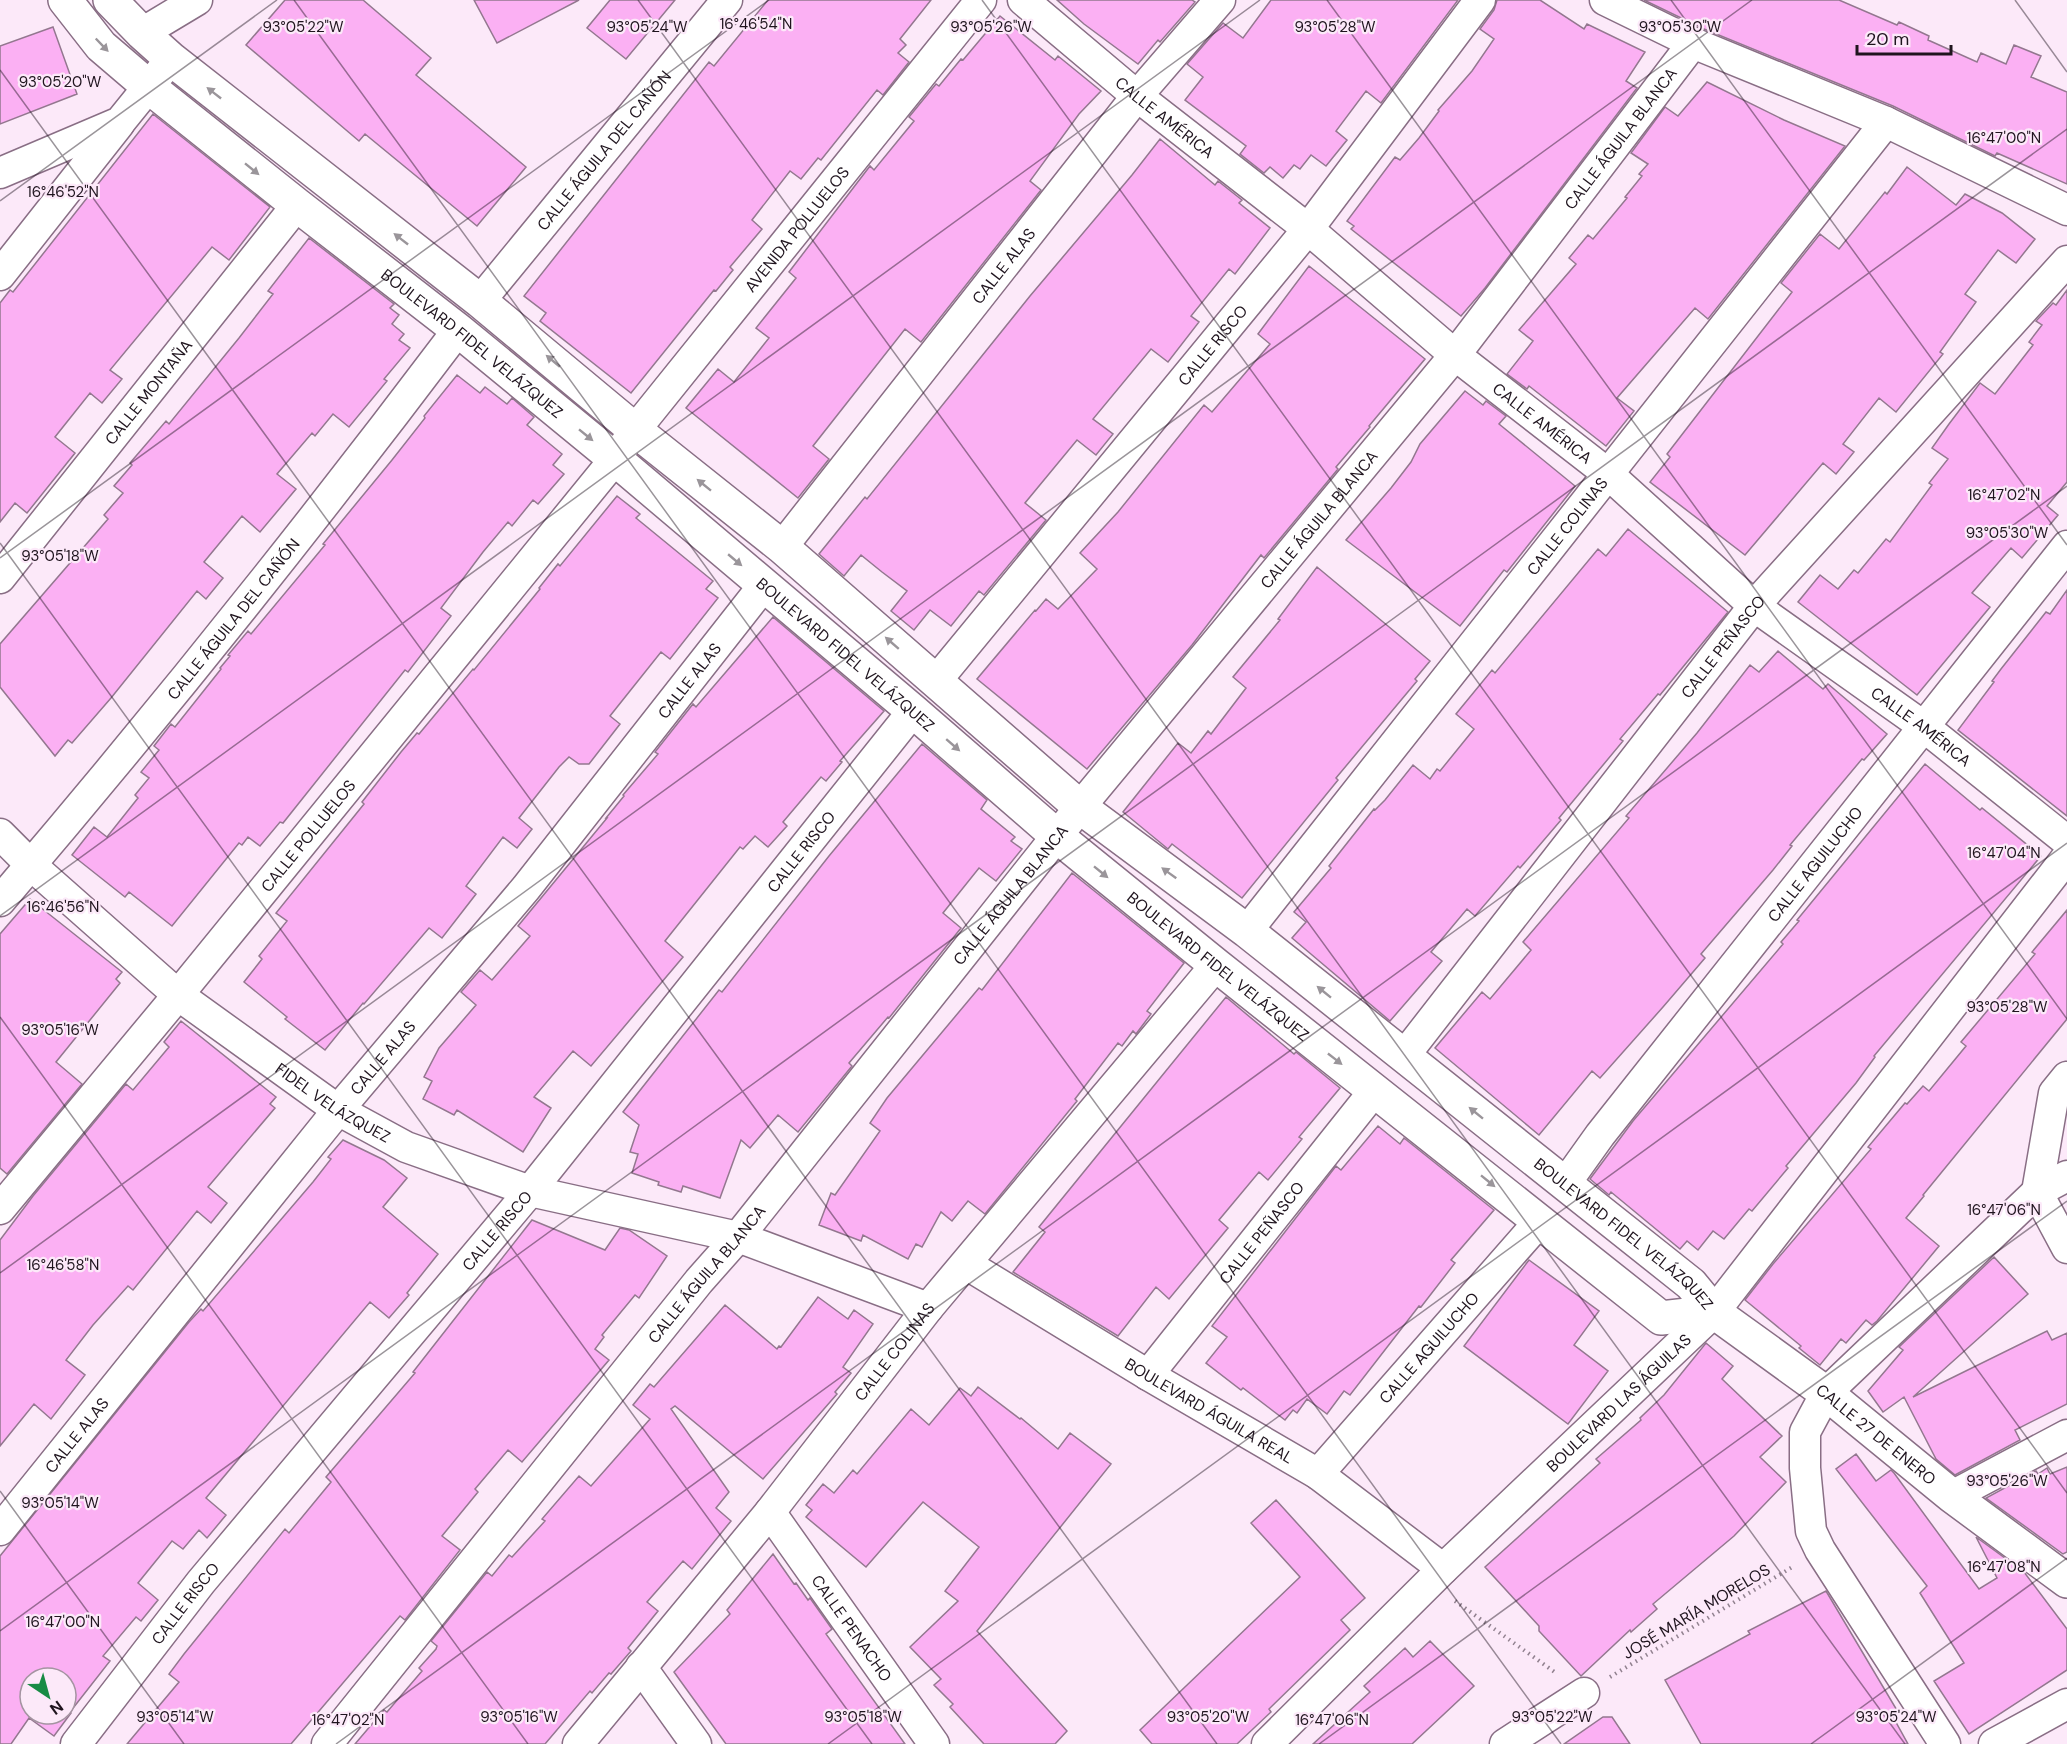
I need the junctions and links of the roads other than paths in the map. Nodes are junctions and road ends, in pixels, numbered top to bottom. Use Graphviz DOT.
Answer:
graph roads {
  1 [pos="65,0"];
  2 [pos="110,0"];
  3 [pos="197,0"];
  4 [pos="727,0"];
  5 [pos="981,0"];
  6 [pos="1023,0"];
  7 [pos="1220,0"];
  8 [pos="1480,0"];
  9 [pos="1605,0"];
  10 [pos="142,33"];
  11 [pos="1694,43"];
  12 [pos="171,59"];
  13 [pos="149,87"];
  14 [pos="1137,96"];
  15 [pos="120,122"];
  16 [pos="1886,122"];
  17 [pos="0,174"];
  18 [pos="297,205"];
  19 [pos="2067,210"];
  20 [pos="1308,229"];
  21 [pos="2067,261"];
  22 [pos="0,275"];
  23 [pos="480,301"];
  24 [pos="458,330"];
  25 [pos="1455,356"];
  26 [pos="635,430"];
  27 [pos="615,459"];
  28 [pos="1607,473"];
  29 [pos="787,541"];
  30 [pos="2067,546"];
  31 [pos="0,578"];
  32 [pos="764,585"];
  33 [pos="1754,606"];
  34 [pos="936,681"];
  35 [pos="913,711"];
  36 [pos="1923,726"];
  37 [pos="1080,807"];
  38 [pos="0,834"];
  39 [pos="1058,837"];
  40 [pos="2067,841"];
  41 [pos="2067,857"];
  42 [pos="31,865"];
  43 [pos="0,901"];
  44 [pos="1247,931"];
  45 [pos="1216,965"];
  46 [pos="178,994"];
  47 [pos="1404,1056"];
  48 [pos="2067,1077"];
  49 [pos="1375,1090"];
  50 [pos="338,1110"];
  51 [pos="2067,1176"];
  52 [pos="1565,1184"];
  53 [pos="530,1191"];
  54 [pos="2037,1192"];
  55 [pos="0,1209"];
  56 [pos="1539,1222"];
  57 [pos="738,1237"];
  58 [pos="2067,1248"];
  59 [pos="966,1264"];
  60 [pos="928,1308"];
  61 [pos="1714,1312"];
  62 [pos="1148,1375"];
  63 [pos="1826,1393"];
  64 [pos="2067,1435"];
  65 [pos="1318,1474"];
  66 [pos="1952,1496"];
  67 [pos="770,1512"];
  68 [pos="0,1530"];
  69 [pos="1436,1576"];
  70 [pos="2067,1581"];
  71 [pos="641,1667"];
  72 [pos="1584,1693"];
  73 [pos="2067,1704"];
  74 [pos="76,1744"];
  75 [pos="327,1744"];
  76 [pos="578,1744"];
  77 [pos="696,1744"];
  78 [pos="934,1744"];
  79 [pos="1267,1744"];
  80 [pos="1505,1744"];
  81 [pos="1945,1744"];
  82 [pos="1994,1744"];
  1 -- 13 [label="main road, BOULEVARD FIDEL VELÁZQUEZ, one-way"];
  2 -- 10 [label="main road, BOULEVARD FIDEL VELÁZQUEZ"];
  3 -- 10 [label="street"];
  4 -- 23 [label="street, CALLE ÁGUILA DEL CAÑÓN"];
  5 -- 26 [label="street, AVENIDA POLLUELOS"];
  6 -- 14 [label="street, CALLE AMÉRICA"];
  7 -- 14 [label="street, CALLE ALAS"];
  8 -- 20 [label="street, CALLE RISCO"];
  9 -- 11 [label="street"];
  10 -- 12 [label="main road, BOULEVARD FIDEL VELÁZQUEZ"];
  11 -- 16 [label="street"];
  11 -- 25 [label="street, CALLE ÁGUILA BLANCA"];
  12 -- 13 [label="street"];
  23 -- 12 [label="main road, BOULEVARD FIDEL VELÁZQUEZ, one-way"];
  13 -- 15 [label="street"];
  13 -- 18 [label="main road, BOULEVARD FIDEL VELÁZQUEZ, one-way"];
  14 -- 20 [label="street, CALLE AMÉRICA"];
  14 -- 29 [label="street, CALLE ALAS"];
  15 -- 17 [label="street"];
  15 -- 22 [label="street"];
  16 -- 19 [label="street"];
  16 -- 28 [label="street, CALLE COLINAS"];
  18 -- 24 [label="main road, BOULEVARD FIDEL VELÁZQUEZ"];
  18 -- 31 [label="street, CALLE MONTAÑA"];
  20 -- 25 [label="street, CALLE AMÉRICA"];
  20 -- 34 [label="street, CALLE RISCO"];
  21 -- 33 [label="street, CALLE PEÑASCO"];
  26 -- 23 [label="main road, BOULEVARD FIDEL VELÁZQUEZ, one-way"];
  24 -- 27 [label="main road, BOULEVARD FIDEL VELÁZQUEZ, one-way"];
  24 -- 42 [label="street, CALLE ÁGUILA DEL CAÑÓN"];
  25 -- 28 [label="street, CALLE AMÉRICA"];
  25 -- 37 [label="street, CALLE ÁGUILA BLANCA"];
  26 -- 27 [label="street, AVENIDA POLLUELOS"];
  29 -- 26 [label="main road, BOULEVARD FIDEL VELÁZQUEZ, one-way"];
  27 -- 32 [label="main road, BOULEVARD FIDEL VELÁZQUEZ, one-way"];
  27 -- 46 [label="street, CALLE POLLUELOS"];
  28 -- 33 [label="street, CALLE AMÉRICA"];
  28 -- 44 [label="street, CALLE COLINAS"];
  34 -- 29 [label="main road, BOULEVARD FIDEL VELÁZQUEZ, one-way"];
  30 -- 36 [label="street, CALLE AGUILUCHO"];
  32 -- 35 [label="main road, BOULEVARD FIDEL VELÁZQUEZ"];
  32 -- 50 [label="street, CALLE ALAS"];
  33 -- 36 [label="street, CALLE AMÉRICA"];
  33 -- 47 [label="street, CALLE PEÑASCO"];
  34 -- 37 [label="main road, BOULEVARD FIDEL VELÁZQUEZ"];
  35 -- 39 [label="main road, BOULEVARD FIDEL VELÁZQUEZ, one-way"];
  35 -- 53 [label="street, CALLE RISCO"];
  36 -- 40 [label="street, CALLE AMÉRICA"];
  36 -- 52 [label="street, CALLE AGUILUCHO"];
  37 -- 39 [label="street, CALLE ÁGUILA BLANCA"];
  44 -- 37 [label="main road, BOULEVARD FIDEL VELÁZQUEZ, one-way"];
  38 -- 42 [label="street, FIDEL VELÁZQUEZ"];
  39 -- 45 [label="main road, BOULEVARD FIDEL VELÁZQUEZ, one-way"];
  39 -- 57 [label="street, CALLE ÁGUILA BLANCA"];
  41 -- 61 [label="street, BOULEVARD LAS ÁGUILAS"];
  42 -- 43 [label="street, CALLE ÁGUILA DEL CAÑÓN"];
  42 -- 46 [label="street, FIDEL VELÁZQUEZ"];
  47 -- 44 [label="main road, BOULEVARD FIDEL VELÁZQUEZ, one-way"];
  45 -- 49 [label="main road, BOULEVARD FIDEL VELÁZQUEZ, one-way"];
  45 -- 59 [label="street, CALLE COLINAS"];
  46 -- 50 [label="street, FIDEL VELÁZQUEZ"];
  46 -- 55 [label="street, CALLE POLLUELOS"];
  52 -- 47 [label="main road, BOULEVARD FIDEL VELÁZQUEZ, one-way"];
  48 -- 54 [label="street"];
  49 -- 56 [label="main road, BOULEVARD FIDEL VELÁZQUEZ, one-way"];
  49 -- 62 [label="street, CALLE PEÑASCO"];
  50 -- 53 [label="street, FIDEL VELÁZQUEZ"];
  50 -- 68 [label="street, CALLE ALAS"];
  51 -- 54 [label="street"];
  52 -- 61 [label="main road, BOULEVARD FIDEL VELÁZQUEZ"];
  53 -- 57 [label="street, FIDEL VELÁZQUEZ"];
  53 -- 74 [label="street, CALLE RISCO"];
  54 -- 58 [label="street"];
  54 -- 63 [label="street"];
  56 -- 61 [label="main road, BOULEVARD FIDEL VELÁZQUEZ"];
  56 -- 65 [label="street, CALLE AGUILUCHO"];
  57 -- 60 [label="street"];
  57 -- 75 [label="street, CALLE ÁGUILA BLANCA"];
  59 -- 60 [label="street, CALLE COLINAS"];
  59 -- 62 [label="street, BOULEVARD ÁGUILA REAL"];
  60 -- 67 [label="street, CALLE COLINAS"];
  61 -- 63 [label="main road, CALLE 27 DE ENERO"];
  61 -- 69 [label="street, BOULEVARD LAS ÁGUILAS"];
  62 -- 65 [label="street, BOULEVARD ÁGUILA REAL"];
  63 -- 66 [label="main road, CALLE 27 DE ENERO"];
  63 -- 81 [label="street"];
  64 -- 66 [label="street"];
  65 -- 69 [label="street, BOULEVARD ÁGUILA REAL"];
  66 -- 70 [label="main road, CALLE 27 DE ENERO"];
  67 -- 71 [label="street, CALLE COLINAS"];
  67 -- 78 [label="street, CALLE PENACHO"];
  69 -- 79 [label="street, BOULEVARD LAS ÁGUILAS"];
  71 -- 76 [label="street, CALLE COLINAS"];
  71 -- 77 [label="street"];
  72 -- 80 [label="street"];
  73 -- 82 [label="street"];
}
